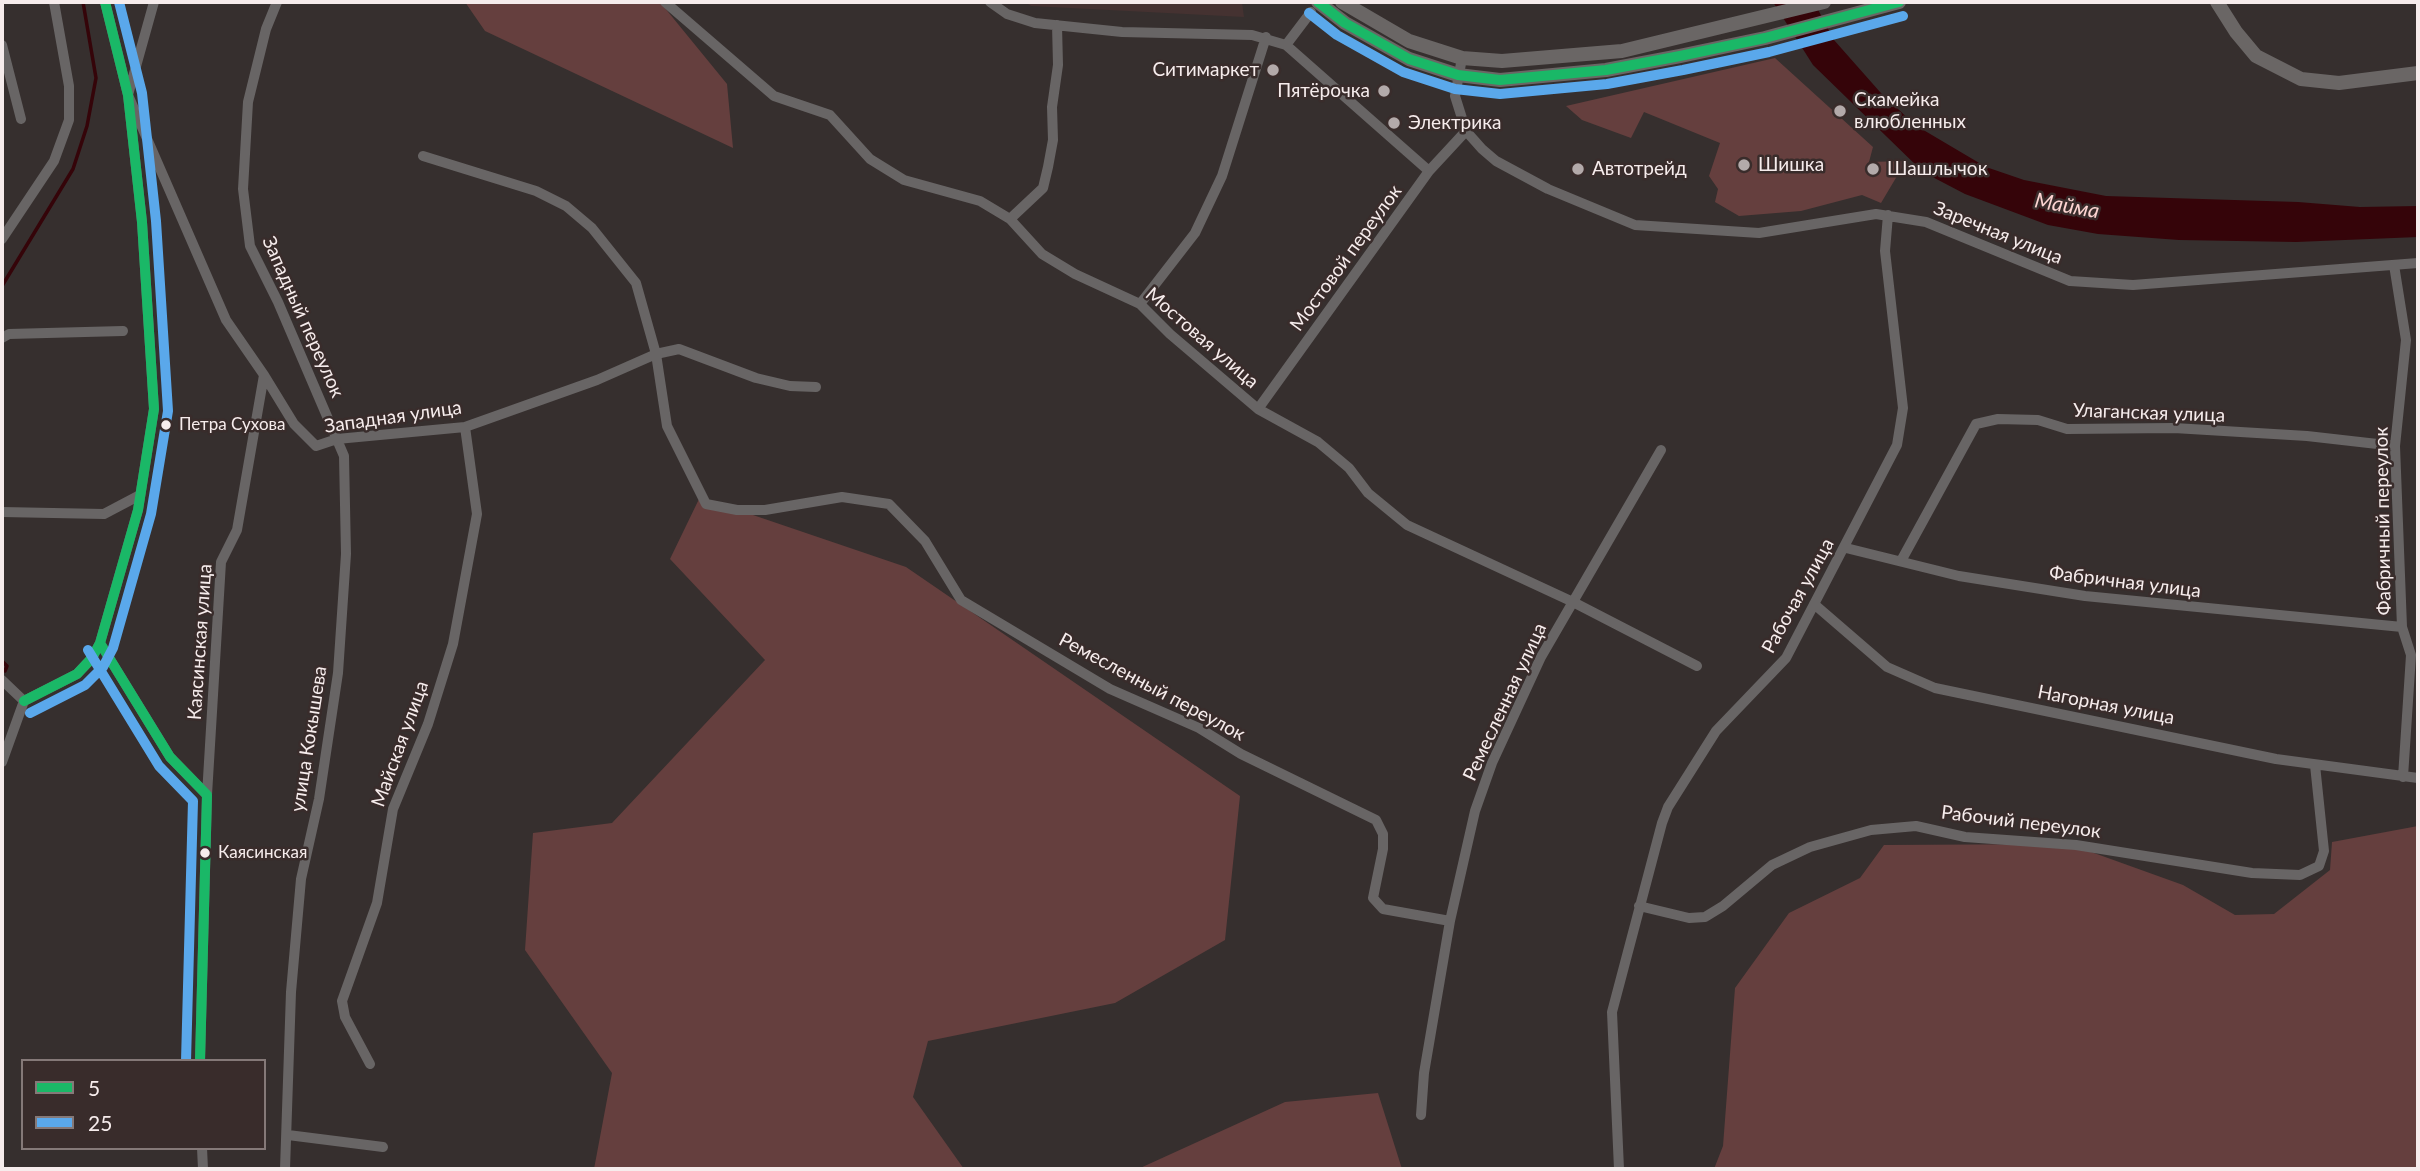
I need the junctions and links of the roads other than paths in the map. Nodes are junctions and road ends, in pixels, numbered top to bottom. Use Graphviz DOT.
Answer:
graph roads {
  1 [pos="54,2"];
  2 [pos="105,2"];
  3 [pos="153,2"];
  4 [pos="277,2"];
  5 [pos="666,2"];
  6 [pos="990,2"];
  7 [pos="1342,2"];
  8 [pos="1824,2"];
  9 [pos="2217,2"];
  10 [pos="2225,2"];
  11 [pos="1892,4"];
  12 [pos="1314,7"];
  13 [pos="1057,25"];
  14 [pos="1266,37"];
  15 [pos="2,45"];
  16 [pos="1286,45"];
  17 [pos="1462,58"];
  18 [pos="2418,65"];
  19 [pos="2418,73"];
  20 [pos="1458,75"];
  21 [pos="128,95"];
  22 [pos="21,120"];
  23 [pos="1466,131"];
  24 [pos="423,156"];
  25 [pos="1429,171"];
  26 [pos="1888,215"];
  27 [pos="1010,219"];
  28 [pos="2,239"];
  29 [pos="2418,263"];
  30 [pos="2394,265"];
  31 [pos="1140,304"];
  32 [pos="123,331"];
  33 [pos="2,338"];
  34 [pos="656,354"];
  35 [pos="264,375"];
  36 [pos="817,387"];
  37 [pos="1258,409"];
  38 [pos="465,427"];
  39 [pos="337,439"];
  40 [pos="2395,446"];
  41 [pos="1661,450"];
  42 [pos="140,495"];
  43 [pos="2,512"];
  44 [pos="1846,548"];
  45 [pos="1901,561"];
  46 [pos="1573,602"];
  47 [pos="1814,604"];
  48 [pos="2402,627"];
  49 [pos="100,643"];
  50 [pos="1697,666"];
  51 [pos="2,680"];
  52 [pos="24,701"];
  53 [pos="2,762"];
  54 [pos="2315,765"];
  55 [pos="2403,777"];
  56 [pos="2418,778"];
  57 [pos="207,795"];
  58 [pos="1639,906"];
  59 [pos="1450,921"];
  60 [pos="200,1059"];
  61 [pos="370,1064"];
  62 [pos="1421,1115"];
  63 [pos="288,1135"];
  64 [pos="383,1147"];
  65 [pos="202,1150"];
  66 [pos="203,1169"];
  67 [pos="285,1169"];
  68 [pos="1619,1169"];
  1 -- 28 [label="street"];
  2 -- 21 [label="street"];
  3 -- 21 [label="street"];
  4 -- 39 [label="street, Западный переулок"];
  5 -- 27 [label="street, Мостовая улица"];
  6 -- 13 [label="street"];
  7 -- 17 [label="main road"];
  8 -- 17 [label="main road"];
  9 -- 19 [label="main road"];
  10 -- 18 [label="main road"];
  11 -- 20 [label="main road"];
  12 -- 16 [label="street"];
  12 -- 20 [label="main road"];
  13 -- 14 [label="street"];
  13 -- 27 [label="street"];
  14 -- 16 [label="street"];
  14 -- 31 [label="street"];
  15 -- 22 [label="street"];
  16 -- 25 [label="street"];
  17 -- 20 [label="street"];
  20 -- 23 [label="street"];
  21 -- 35 [label="street"];
  21 -- 42 [label="street"];
  23 -- 25 [label="street, Мостовой переулок"];
  23 -- 26 [label="street, Заречная улица"];
  24 -- 34 [label="street"];
  25 -- 37 [label="street, Мостовой переулок"];
  26 -- 30 [label="street, Заречная улица"];
  26 -- 44 [label="street, Рабочая улица"];
  27 -- 31 [label="street, Мостовая улица"];
  29 -- 30 [label="street, Заречная улица"];
  30 -- 40 [label="street, Фабричный переулок"];
  31 -- 37 [label="street, Мостовая улица"];
  32 -- 33 [label="street"];
  34 -- 36 [label="street"];
  34 -- 38 [label="street, Западная улица"];
  34 -- 59 [label="street, Ремесленный переулок"];
  35 -- 39 [label="street, Западная улица"];
  35 -- 57 [label="street, Каясинская улица"];
  37 -- 46 [label="street, Мостовая улица"];
  38 -- 39 [label="street, Западная улица"];
  38 -- 61 [label="street, Майская улица"];
  39 -- 63 [label="street, улица Кокышева"];
  40 -- 45 [label="street, Улаганская улица"];
  40 -- 48 [label="street, Фабричный переулок"];
  41 -- 46 [label="street, Ремесленная улица"];
  42 -- 43 [label="street"];
  42 -- 49 [label="street"];
  44 -- 45 [label="street, Фабричная улица"];
  44 -- 47 [label="street, Рабочая улица"];
  45 -- 48 [label="street, Фабричная улица"];
  46 -- 50 [label="street, Мостовая улица"];
  46 -- 59 [label="street, Ремесленная улица"];
  47 -- 54 [label="street, Нагорная улица"];
  47 -- 58 [label="street, Рабочая улица"];
  48 -- 55 [label="street, Фабричный переулок"];
  49 -- 52 [label="street"];
  49 -- 57 [label="street"];
  51 -- 52 [label="street"];
  52 -- 53 [label="street"];
  54 -- 55 [label="street, Нагорная улица"];
  54 -- 58 [label="street, Рабочий переулок"];
  55 -- 56 [label="street, Нагорная улица"];
  57 -- 60 [label="street, Каясинская улица"];
  58 -- 68 [label="street, Рабочая улица"];
  59 -- 62 [label="street, Ремесленная улица"];
  63 -- 64 [label="street"];
  63 -- 67 [label="street, улица Кокышева"];
  65 -- 66 [label="street"];
}
